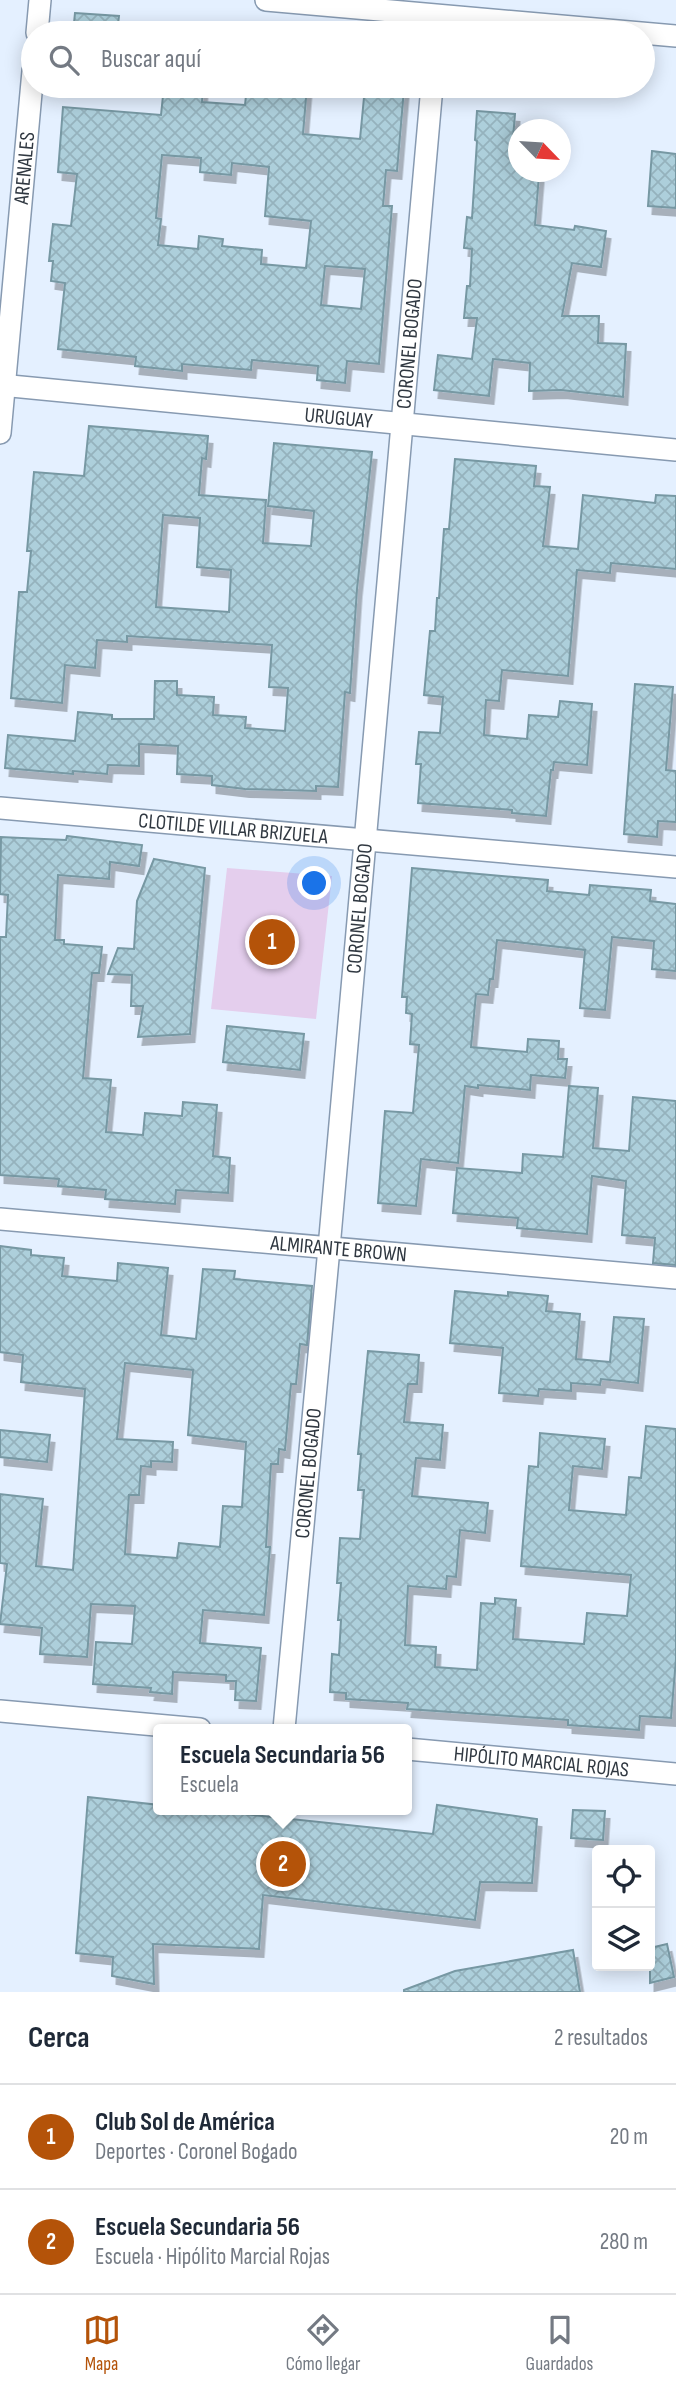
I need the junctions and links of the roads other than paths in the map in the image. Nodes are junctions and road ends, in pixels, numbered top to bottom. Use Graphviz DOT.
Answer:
graph roads {
  1 [pos="40,0"];
  2 [pos="266,0"];
  3 [pos="439,16"];
  4 [pos="38,21"];
  5 [pos="498,21"];
  6 [pos="655,34"];
  7 [pos="676,36"];
  8 [pos="30,98"];
  9 [pos="431,98"];
  10 [pos="2,385"];
  11 [pos="402,424"];
  12 [pos="0,433"];
  13 [pos="676,450"];
  14 [pos="0,808"];
  15 [pos="366,840"];
  16 [pos="676,867"];
  17 [pos="0,1219"];
  18 [pos="329,1248"];
  19 [pos="676,1278"];
  20 [pos="0,1711"];
  21 [pos="284,1724"];
  22 [pos="153,1725"];
  23 [pos="412,1749"];
  24 [pos="676,1774"];
  1 -- 4 [label="street"];
  2 -- 3 [label="street"];
  3 -- 5 [label="street"];
  6 -- 7 [label="street"];
  8 -- 10 [label="street, ARENALES"];
  9 -- 11 [label="street, CORONEL BOGADO"];
  10 -- 11 [label="street, URUGUAY"];
  10 -- 12 [label="street, ARENALES"];
  11 -- 13 [label="street, URUGUAY"];
  11 -- 15 [label="street, CORONEL BOGADO"];
  14 -- 15 [label="street, CLOTILDE VILLAR BRIZUELA"];
  15 -- 16 [label="street, CLOTILDE VILLAR BRIZUELA"];
  15 -- 18 [label="street, CORONEL BOGADO"];
  17 -- 18 [label="street, ALMIRANTE BROWN"];
  18 -- 19 [label="street, ALMIRANTE BROWN"];
  18 -- 21 [label="street, CORONEL BOGADO"];
  20 -- 22 [label="street"];
  23 -- 24 [label="street, HIPÓLITO MARCIAL ROJAS"];
}
